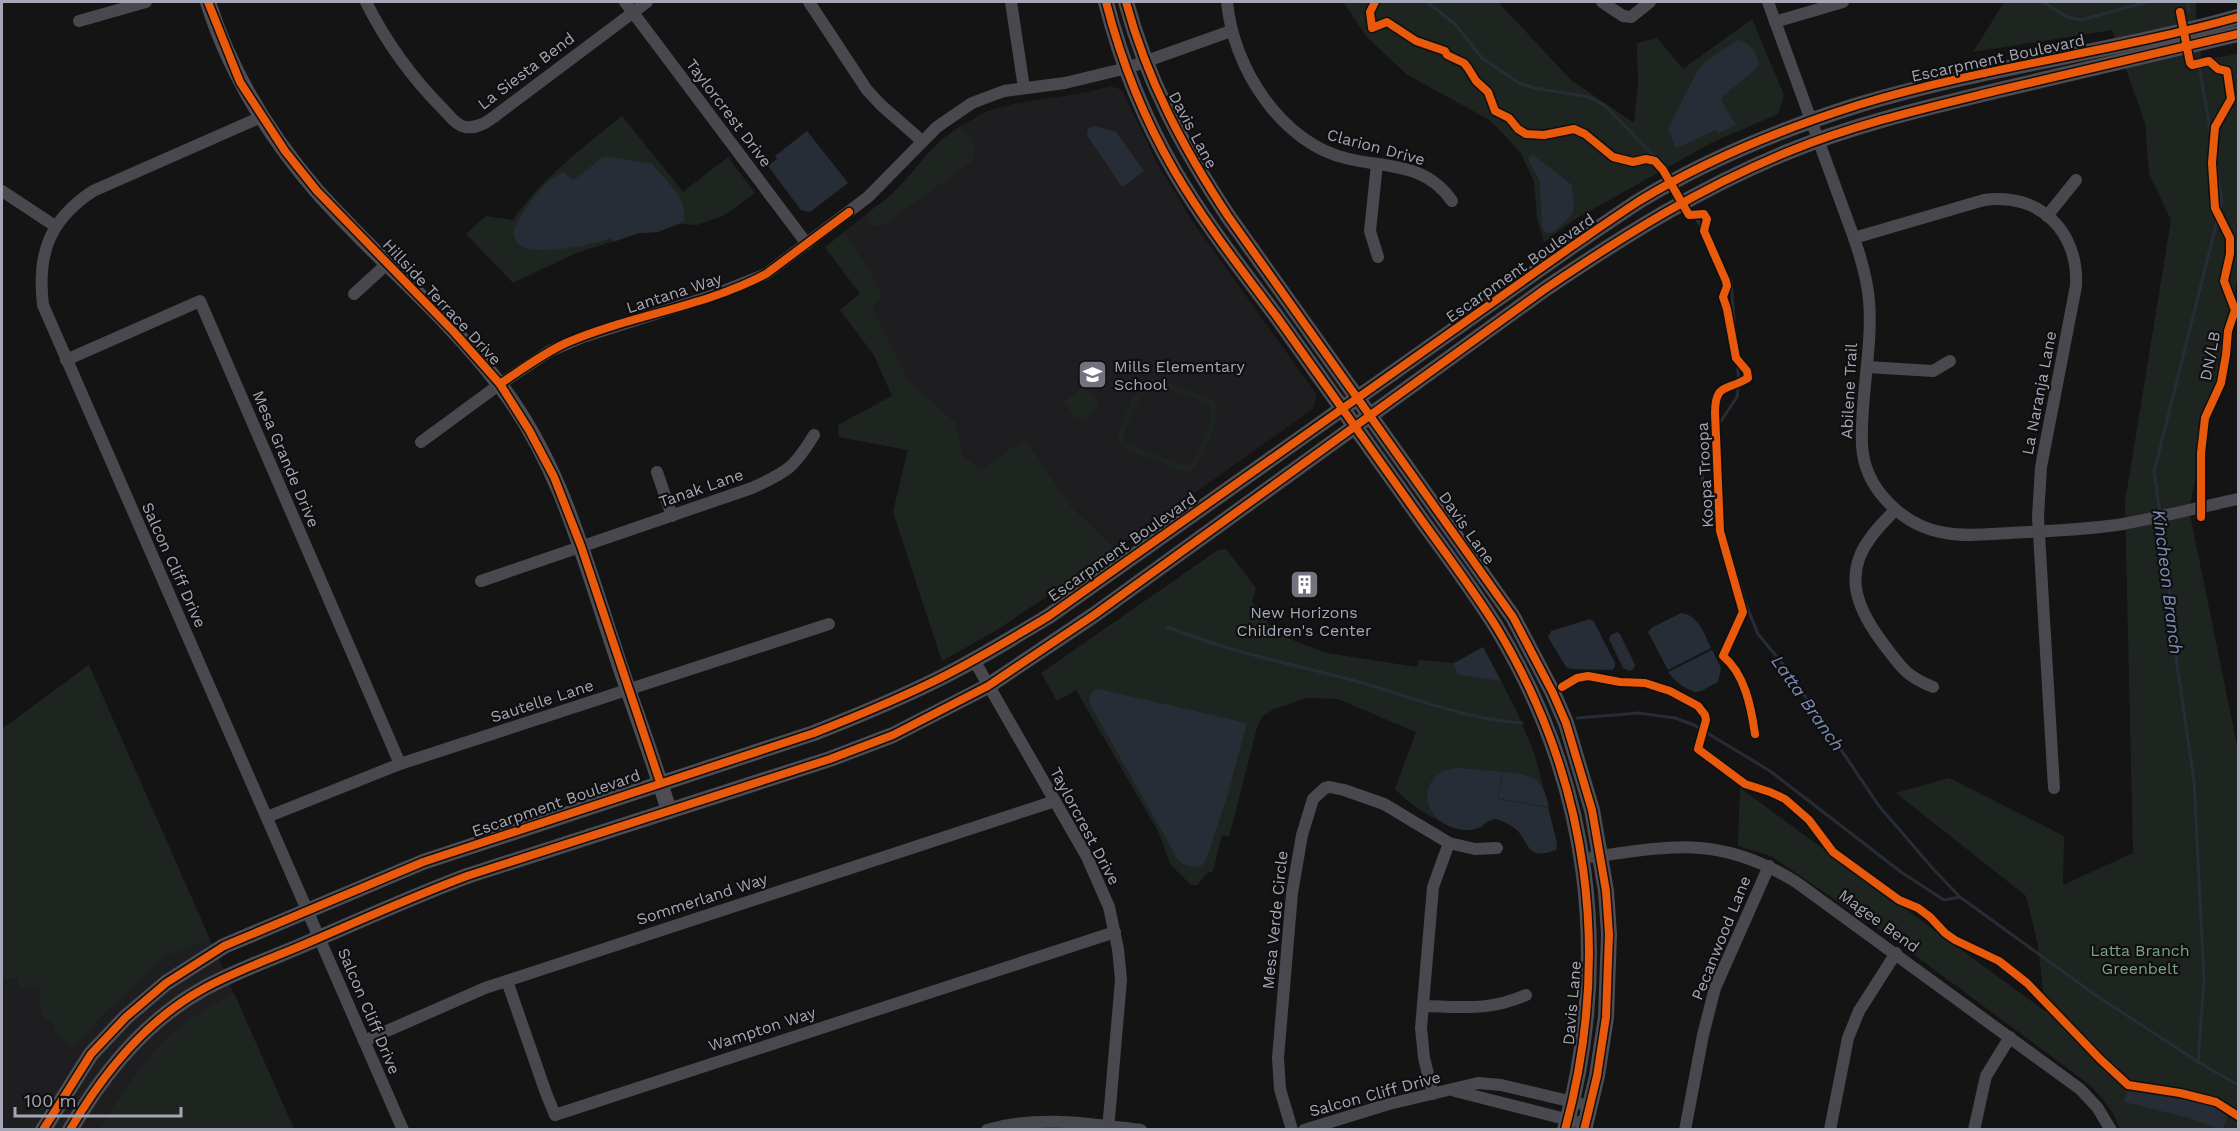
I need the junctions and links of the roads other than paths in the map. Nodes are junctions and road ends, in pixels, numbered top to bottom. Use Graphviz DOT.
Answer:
graph roads {
  1 [pos="146,2"];
  2 [pos="208,2"];
  3 [pos="366,2"];
  4 [pos="625,2"];
  5 [pos="647,2"];
  6 [pos="809,2"];
  7 [pos="1011,2"];
  8 [pos="1107,2"];
  9 [pos="1126,2"];
  10 [pos="1227,2"];
  11 [pos="1602,2"];
  12 [pos="1650,2"];
  13 [pos="1768,2"];
  14 [pos="1843,2"];
  15 [pos="633,12"];
  16 [pos="2238,17"];
  17 [pos="79,21"];
  18 [pos="1775,22"];
  19 [pos="1231,31"];
  20 [pos="2238,34"];
  21 [pos="1145,63"];
  22 [pos="1126,68"];
  23 [pos="1024,88"];
  24 [pos="261,117"];
  25 [pos="1811,121"];
  26 [pos="922,141"];
  27 [pos="1818,141"];
  28 [pos="1377,164"];
  29 [pos="2076,180"];
  30 [pos="2,191"];
  31 [pos="1452,201"];
  32 [pos="2047,216"];
  33 [pos="55,226"];
  34 [pos="1854,238"];
  35 [pos="807,244"];
  36 [pos="1571,247"];
  37 [pos="1378,257"];
  38 [pos="388,263"];
  39 [pos="1582,264"];
  40 [pos="354,294"];
  41 [pos="66,360"];
  42 [pos="1950,361"];
  43 [pos="1867,367"];
  44 [pos="500,384"];
  45 [pos="1359,398"];
  46 [pos="1343,410"];
  47 [pos="1370,415"];
  48 [pos="1355,426"];
  49 [pos="814,435"];
  50 [pos="421,442"];
  51 [pos="657,472"];
  52 [pos="2238,499"];
  53 [pos="1895,510"];
  54 [pos="672,516"];
  55 [pos="2038,532"];
  56 [pos="581,546"];
  57 [pos="481,581"];
  58 [pos="829,624"];
  59 [pos="974,660"];
  60 [pos="988,686"];
  61 [pos="1933,687"];
  62 [pos="628,691"];
  63 [pos="400,764"];
  64 [pos="660,782"];
  65 [pos="2054,788"];
  66 [pos="1055,801"];
  67 [pos="669,811"];
  68 [pos="267,817"];
  69 [pos="1449,843"];
  70 [pos="1497,848"];
  71 [pos="1600,856"];
  72 [pos="1582,858"];
  73 [pos="1769,866"];
  74 [pos="307,910"];
  75 [pos="1115,932"];
  76 [pos="319,938"];
  77 [pos="1896,953"];
  78 [pos="507,981"];
  79 [pos="1526,995"];
  80 [pos="1424,1006"];
  81 [pos="2010,1037"];
  82 [pos="364,1041"];
  83 [pos="1454,1090"];
  84 [pos="1433,1094"];
  85 [pos="1571,1101"];
  86 [pos="1590,1106"];
  87 [pos="1566,1124"];
  88 [pos="1585,1127"];
  89 [pos="1108,1128"];
  90 [pos="44,1130"];
  91 [pos="70,1130"];
  92 [pos="403,1130"];
  93 [pos="987,1130"];
  94 [pos="1141,1130"];
  95 [pos="1292,1130"];
  96 [pos="1304,1130"];
  97 [pos="1685,1130"];
  98 [pos="1830,1130"];
  99 [pos="1974,1130"];
  100 [pos="2110,1130"];
  1 -- 17 [label="street"];
  2 -- 24 [label="main road, Hillside Terrace Drive"];
  3 -- 15 [label="street, La Siesta Bend"];
  4 -- 15 [label="street, Taylorcrest Drive"];
  5 -- 15 [label="street, La Siesta Bend"];
  6 -- 26 [label="street"];
  7 -- 23 [label="street"];
  8 -- 22 [label="main road, Davis Lane"];
  9 -- 21 [label="main road, Davis Lane"];
  10 -- 19 [label="street, Clarion Drive"];
  11 -- 12 [label="street"];
  13 -- 18 [label="street, Abilene Trail"];
  14 -- 18 [label="street"];
  15 -- 35 [label="street, Taylorcrest Drive"];
  16 -- 25 [label="main road, Escarpment Boulevard"];
  18 -- 25 [label="street, Abilene Trail"];
  19 -- 21 [label="street, Lantana Way"];
  19 -- 28 [label="street, Clarion Drive"];
  20 -- 27 [label="main road, Escarpment Boulevard"];
  21 -- 22 [label="street, Lantana Way"];
  21 -- 45 [label="main road, Davis Lane"];
  22 -- 23 [label="street, Lantana Way"];
  22 -- 46 [label="main road, Davis Lane"];
  23 -- 26 [label="street, Lantana Way"];
  24 -- 33 [label="street, Salcon Cliff Drive"];
  24 -- 38 [label="main road, Hillside Terrace Drive"];
  25 -- 27 [label="street, Abilene Trail"];
  25 -- 36 [label="main road, Escarpment Boulevard"];
  26 -- 35 [label="street, Lantana Way"];
  27 -- 34 [label="street, Abilene Trail"];
  27 -- 39 [label="main road, Escarpment Boulevard"];
  28 -- 31 [label="street, Clarion Drive"];
  28 -- 37 [label="street"];
  29 -- 32 [label="street"];
  30 -- 33 [label="street"];
  32 -- 34 [label="street, La Naranja Lane"];
  32 -- 55 [label="street, La Naranja Lane"];
  33 -- 41 [label="street, Salcon Cliff Drive"];
  34 -- 43 [label="street, Abilene Trail"];
  35 -- 44 [label="street, Lantana Way"];
  36 -- 39 [label="main road"];
  36 -- 45 [label="main road, Escarpment Boulevard"];
  38 -- 40 [label="street"];
  38 -- 44 [label="main road, Hillside Terrace Drive"];
  39 -- 47 [label="main road, Escarpment Boulevard"];
  41 -- 63 [label="street, Mesa Grande Drive"];
  41 -- 68 [label="street, Salcon Cliff Drive"];
  42 -- 43 [label="street"];
  43 -- 53 [label="street, Abilene Trail"];
  44 -- 50 [label="street, Lantana Way"];
  44 -- 56 [label="main road, Hillside Terrace Drive"];
  45 -- 46 [label="main road, Escarpment Boulevard"];
  45 -- 47 [label="main road, Davis Lane"];
  46 -- 48 [label="main road, Davis Lane"];
  46 -- 59 [label="main road, Escarpment Boulevard"];
  47 -- 48 [label="main road, Escarpment Boulevard"];
  47 -- 71 [label="main road, Davis Lane"];
  48 -- 60 [label="main road, Escarpment Boulevard"];
  48 -- 72 [label="main road, Davis Lane"];
  49 -- 54 [label="street, Tanak Lane"];
  51 -- 54 [label="street"];
  52 -- 55 [label="street, Abilene Trail"];
  53 -- 55 [label="street, Abilene Trail"];
  53 -- 61 [label="street"];
  54 -- 56 [label="street, Tanak Lane"];
  55 -- 65 [label="street, La Naranja Lane"];
  56 -- 57 [label="street, Tanak Lane"];
  56 -- 62 [label="main road, Hillside Terrace Drive"];
  58 -- 62 [label="street, Sautelle Lane"];
  59 -- 60 [label="street, Taylorcrest Drive"];
  59 -- 64 [label="main road, Escarpment Boulevard"];
  60 -- 66 [label="street, Taylorcrest Drive"];
  60 -- 67 [label="main road, Escarpment Boulevard"];
  62 -- 63 [label="street, Sautelle Lane"];
  62 -- 64 [label="main road, Hillside Terrace Drive"];
  63 -- 68 [label="street, Sautelle Lane"];
  64 -- 67 [label="main road, Hillside Terrace Drive"];
  64 -- 74 [label="main road, Escarpment Boulevard"];
  66 -- 75 [label="street, Taylorcrest Drive"];
  66 -- 78 [label="street, Sommerland Way"];
  67 -- 76 [label="main road, Escarpment Boulevard"];
  68 -- 74 [label="street, Salcon Cliff Drive"];
  69 -- 70 [label="street, Mesa Verde Circle"];
  69 -- 80 [label="street"];
  69 -- 95 [label="street, Mesa Verde Circle"];
  71 -- 72 [label="street, Magee Bend"];
  71 -- 73 [label="street, Magee Bend"];
  71 -- 86 [label="main road, Davis Lane"];
  72 -- 85 [label="main road, Davis Lane"];
  73 -- 77 [label="street, Magee Bend"];
  73 -- 97 [label="street, Pecanwood Lane"];
  74 -- 76 [label="street, Salcon Cliff Drive"];
  74 -- 90 [label="main road, Escarpment Boulevard"];
  75 -- 78 [label="street, Wampton Way"];
  75 -- 89 [label="street, Taylorcrest Drive"];
  76 -- 82 [label="street, Salcon Cliff Drive"];
  76 -- 91 [label="main road, Escarpment Boulevard"];
  77 -- 81 [label="street, Magee Bend"];
  77 -- 98 [label="street"];
  78 -- 82 [label="street, Sommerland Way"];
  79 -- 80 [label="street"];
  80 -- 84 [label="street"];
  81 -- 99 [label="street"];
  81 -- 100 [label="street, Magee Bend"];
  82 -- 92 [label="street, Salcon Cliff Drive"];
  83 -- 84 [label="street, Salcon Cliff Drive"];
  83 -- 85 [label="street, Salcon Cliff Drive"];
  83 -- 87 [label="street, Salcon Cliff Drive"];
  84 -- 96 [label="street, Salcon Cliff Drive"];
  85 -- 86 [label="street, Salcon Cliff Drive"];
  85 -- 87 [label="main road, Davis Lane"];
  86 -- 88 [label="main road, Davis Lane"];
  87 -- 88 [label="street, Salcon Cliff Drive"];
  89 -- 93 [label="street"];
  89 -- 94 [label="street"];
}
